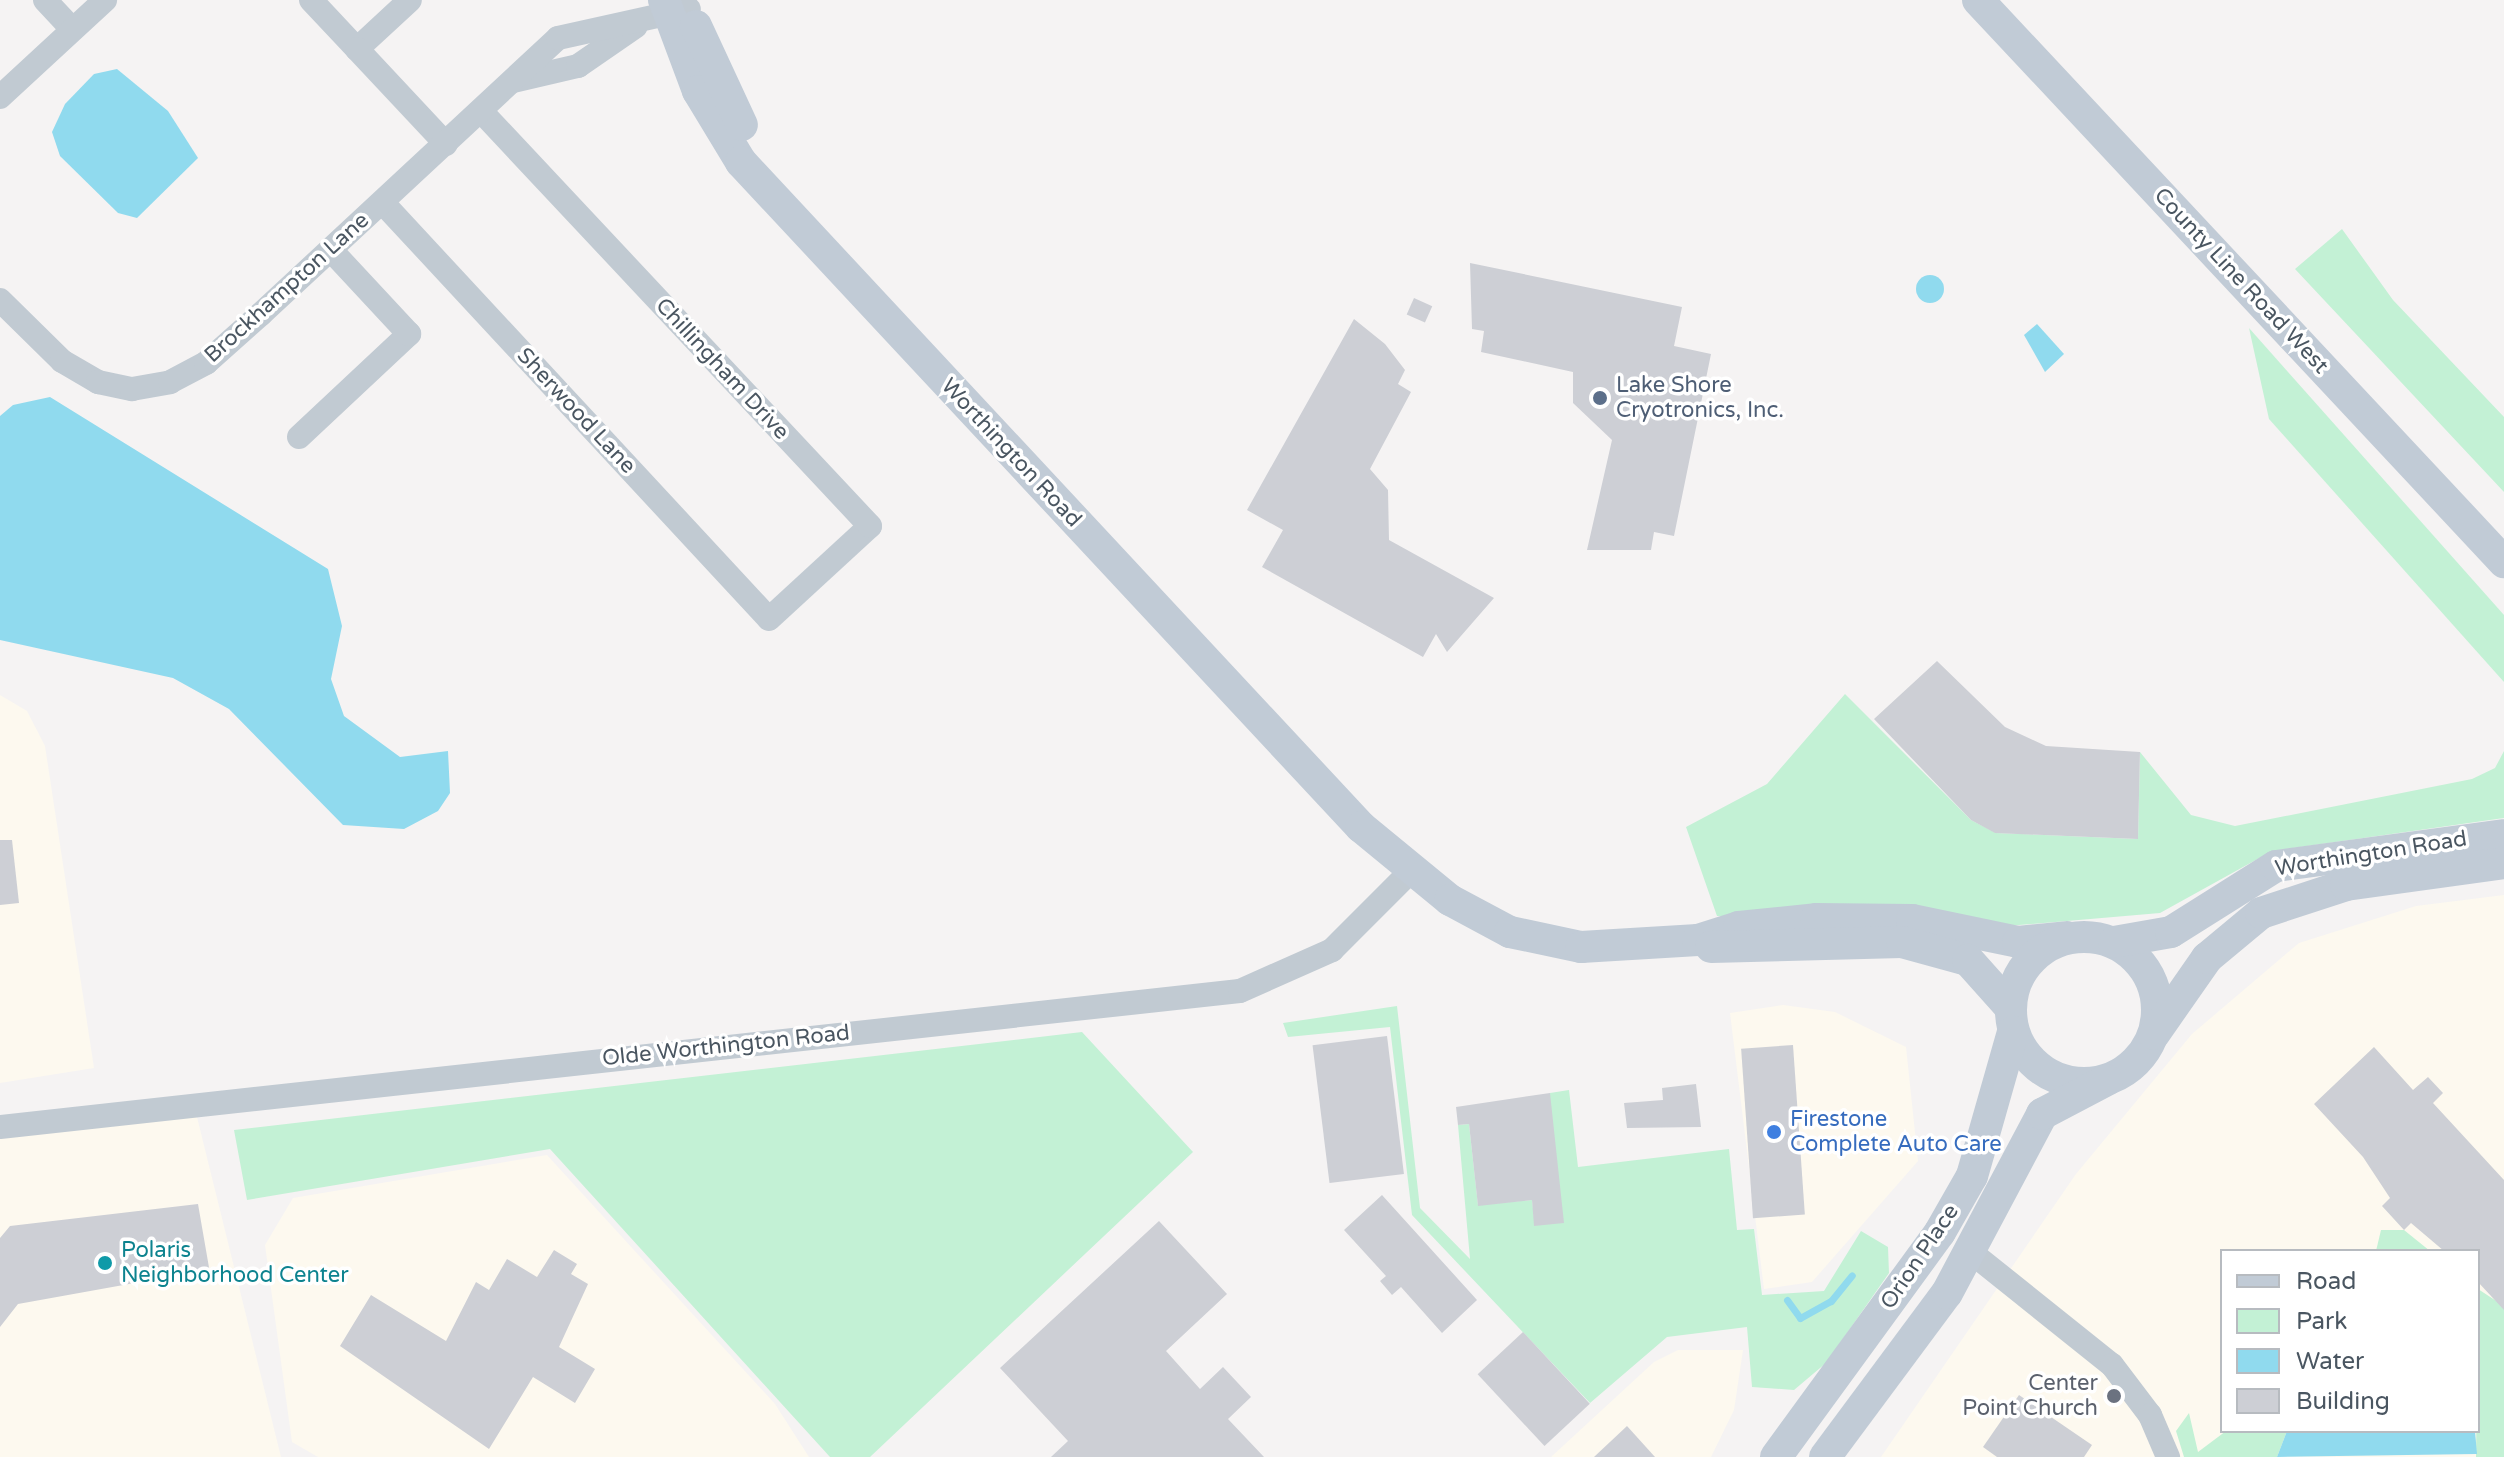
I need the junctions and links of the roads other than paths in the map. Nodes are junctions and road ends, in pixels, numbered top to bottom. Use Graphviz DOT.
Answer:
graph roads {
  1 [pos="45,0"];
  2 [pos="105,0"];
  3 [pos="311,0"];
  4 [pos="410,0"];
  5 [pos="1978,0"];
  6 [pos="677,6"];
  7 [pos="72,29"];
  8 [pos="357,49"];
  9 [pos="0,97"];
  10 [pos="481,111"];
  11 [pos="446,144"];
  12 [pos="383,203"];
  13 [pos="332,251"];
  14 [pos="2,305"];
  15 [pos="299,437"];
  16 [pos="2504,562"];
  17 [pos="769,619"];
  18 [pos="2504,835"];
  19 [pos="2504,863"];
  20 [pos="1411,871"];
  21 [pos="2067,937"];
  22 [pos="1698,940"];
  23 [pos="2114,942"];
  24 [pos="2012,1020"];
  25 [pos="2153,1035"];
  26 [pos="2107,1080"];
  27 [pos="1994,1111"];
  28 [pos="0,1127"];
  29 [pos="1972,1253"];
  30 [pos="1776,1457"];
  31 [pos="1825,1457"];
  32 [pos="2168,1457"];
  1 -- 7 [label="street"];
  2 -- 7 [label="street"];
  3 -- 8 [label="street"];
  4 -- 8 [label="street"];
  5 -- 16 [label="main road, County Line Road West"];
  6 -- 10 [label="street, Brockhampton Lane"];
  6 -- 20 [label="main road, Worthington Road"];
  7 -- 9 [label="street"];
  8 -- 11 [label="street"];
  10 -- 11 [label="street, Brockhampton Lane"];
  10 -- 17 [label="street, Chillingham Drive"];
  11 -- 12 [label="street, Brockhampton Lane"];
  12 -- 13 [label="street, Brockhampton Lane"];
  12 -- 17 [label="street, Sherwood Lane"];
  13 -- 14 [label="street, Brockhampton Lane"];
  13 -- 15 [label="street"];
  18 -- 23 [label="main road, Worthington Road"];
  19 -- 25 [label="main road, Worthington Road"];
  20 -- 22 [label="main road, Worthington Road"];
  20 -- 28 [label="street, Olde Worthington Road"];
  21 -- 22 [label="main road, Worthington Road"];
  21 -- 23 [label="main road"];
  21 -- 24 [label="main road"];
  22 -- 24 [label="main road, Worthington Road"];
  23 -- 25 [label="main road"];
  24 -- 26 [label="main road"];
  24 -- 27 [label="main road, Orion Place"];
  25 -- 26 [label="main road"];
  26 -- 29 [label="main road, Orion Place"];
  27 -- 29 [label="main road"];
  27 -- 30 [label="main road, Orion Place"];
  29 -- 31 [label="main road, Orion Place"];
  29 -- 32 [label="street"];
}
